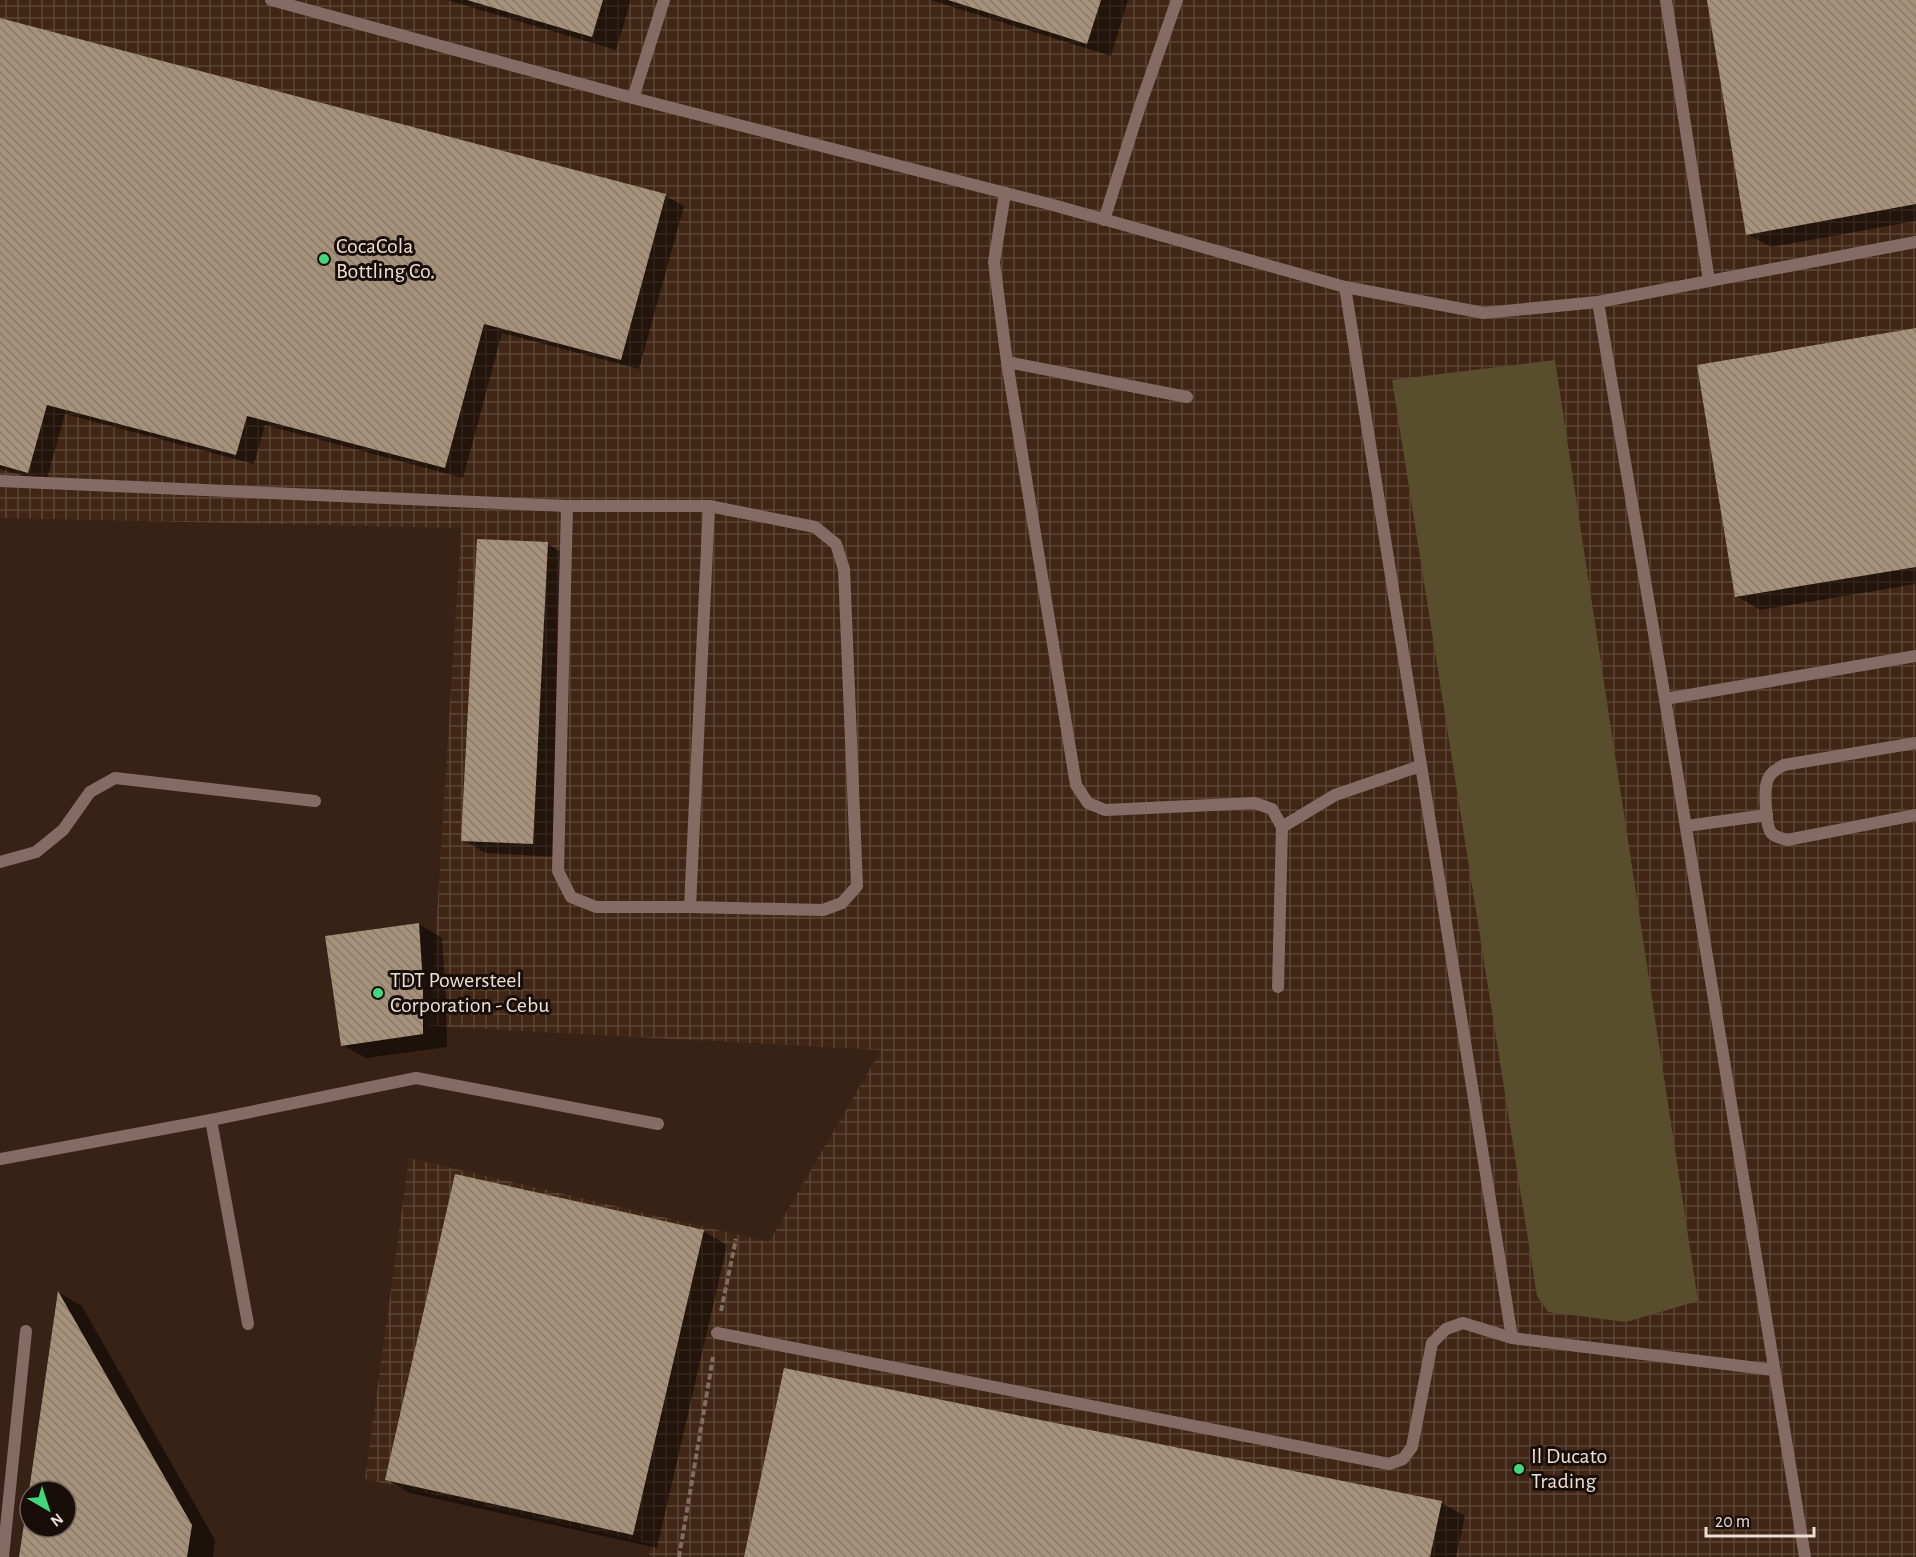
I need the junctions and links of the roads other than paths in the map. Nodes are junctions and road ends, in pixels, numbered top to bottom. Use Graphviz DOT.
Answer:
graph roads {
  1 [pos="271,0"];
  2 [pos="664,0"];
  3 [pos="1178,0"];
  4 [pos="1666,0"];
  5 [pos="633,98"];
  6 [pos="1005,193"];
  7 [pos="1104,220"];
  8 [pos="1916,242"];
  9 [pos="1709,281"];
  10 [pos="1345,287"];
  11 [pos="1598,303"];
  12 [pos="1007,362"];
  13 [pos="1187,397"];
  14 [pos="0,481"];
  15 [pos="567,506"];
  16 [pos="709,506"];
  17 [pos="1916,656"];
  18 [pos="1665,699"];
  19 [pos="1916,743"];
  20 [pos="1420,766"];
  21 [pos="315,801"];
  22 [pos="1767,814"];
  23 [pos="1916,815"];
  24 [pos="1686,826"];
  25 [pos="1282,827"];
  26 [pos="0,862"];
  27 [pos="690,907"];
  28 [pos="1278,987"];
  29 [pos="211,1120"];
  30 [pos="658,1124"];
  31 [pos="0,1159"];
  32 [pos="248,1324"];
  33 [pos="26,1331"];
  34 [pos="717,1333"];
  35 [pos="1512,1338"];
  36 [pos="1774,1370"];
  37 [pos="3,1557"];
  38 [pos="1805,1557"];
  1 -- 5 [label="street"];
  2 -- 5 [label="street"];
  3 -- 7 [label="street"];
  4 -- 9 [label="street"];
  5 -- 6 [label="street"];
  6 -- 7 [label="street"];
  6 -- 12 [label="street"];
  7 -- 10 [label="street"];
  8 -- 9 [label="street"];
  9 -- 11 [label="street"];
  10 -- 11 [label="street"];
  10 -- 20 [label="street"];
  11 -- 18 [label="street"];
  12 -- 13 [label="street"];
  12 -- 25 [label="street"];
  14 -- 15 [label="street"];
  15 -- 16 [label="street"];
  15 -- 27 [label="street"];
  16 -- 27 [label="street"];
  16 -- 27 [label="street"];
  17 -- 18 [label="street"];
  18 -- 24 [label="street"];
  19 -- 22 [label="street"];
  20 -- 25 [label="street"];
  20 -- 35 [label="street"];
  21 -- 26 [label="street"];
  22 -- 23 [label="street"];
  22 -- 24 [label="street"];
  24 -- 36 [label="street"];
  25 -- 28 [label="street"];
  29 -- 30 [label="street"];
  29 -- 31 [label="street"];
  29 -- 32 [label="street"];
  33 -- 37 [label="street"];
  34 -- 35 [label="street"];
  35 -- 36 [label="street"];
  36 -- 38 [label="street"];
}
